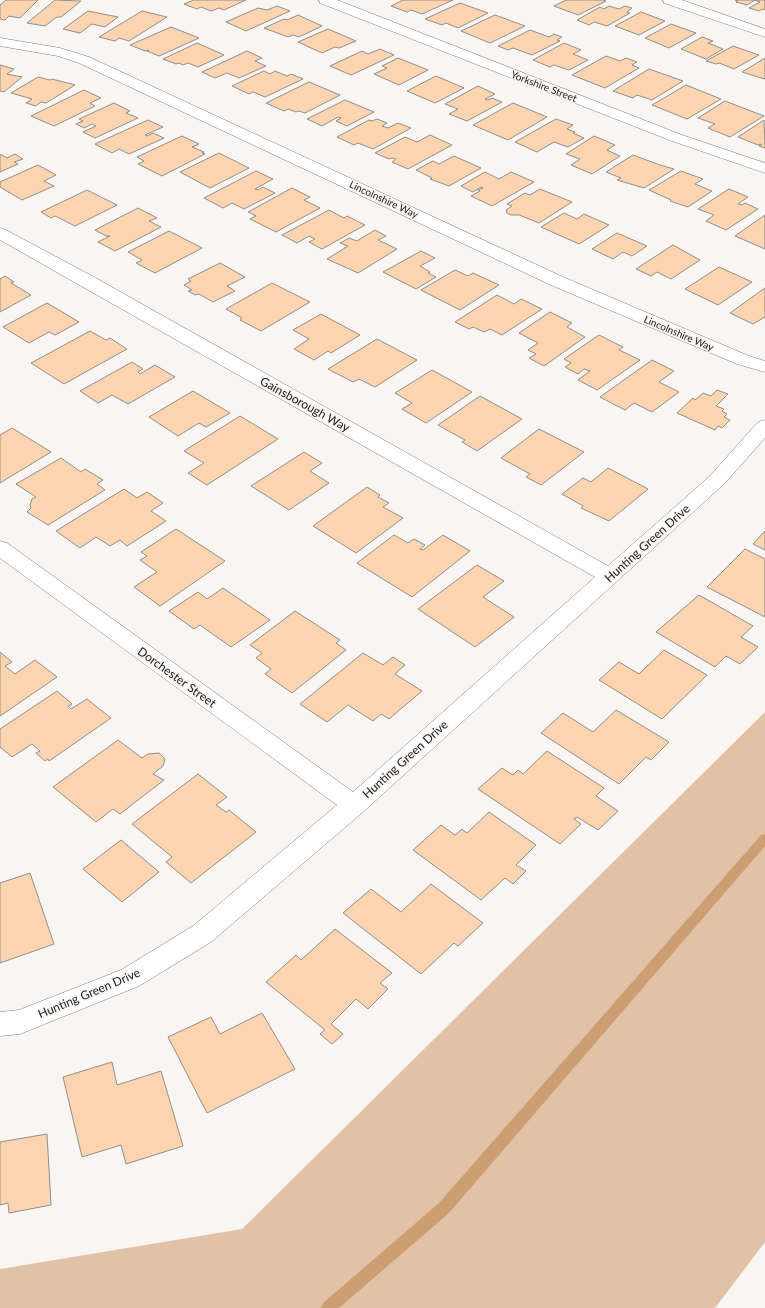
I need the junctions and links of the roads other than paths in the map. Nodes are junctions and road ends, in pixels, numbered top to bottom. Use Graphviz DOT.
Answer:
graph roads {
  1 [pos="325,0"];
  2 [pos="669,0"];
  3 [pos="765,33"];
  4 [pos="0,42"];
  5 [pos="765,168"];
  6 [pos="0,234"];
  7 [pos="765,367"];
  8 [pos="765,426"];
  9 [pos="0,548"];
  10 [pos="610,576"];
  11 [pos="354,805"];
  12 [pos="0,1024"];
  1 -- 5 [label="street, Yorkshire Street"];
  2 -- 3 [label="street"];
  4 -- 7 [label="street, Lincolnshire Way"];
  6 -- 10 [label="street, Gainsborough Way"];
  8 -- 10 [label="street, Hunting Green Drive"];
  9 -- 11 [label="street, Dorchester Street"];
  10 -- 11 [label="street, Hunting Green Drive"];
  11 -- 12 [label="street, Hunting Green Drive"];
}
